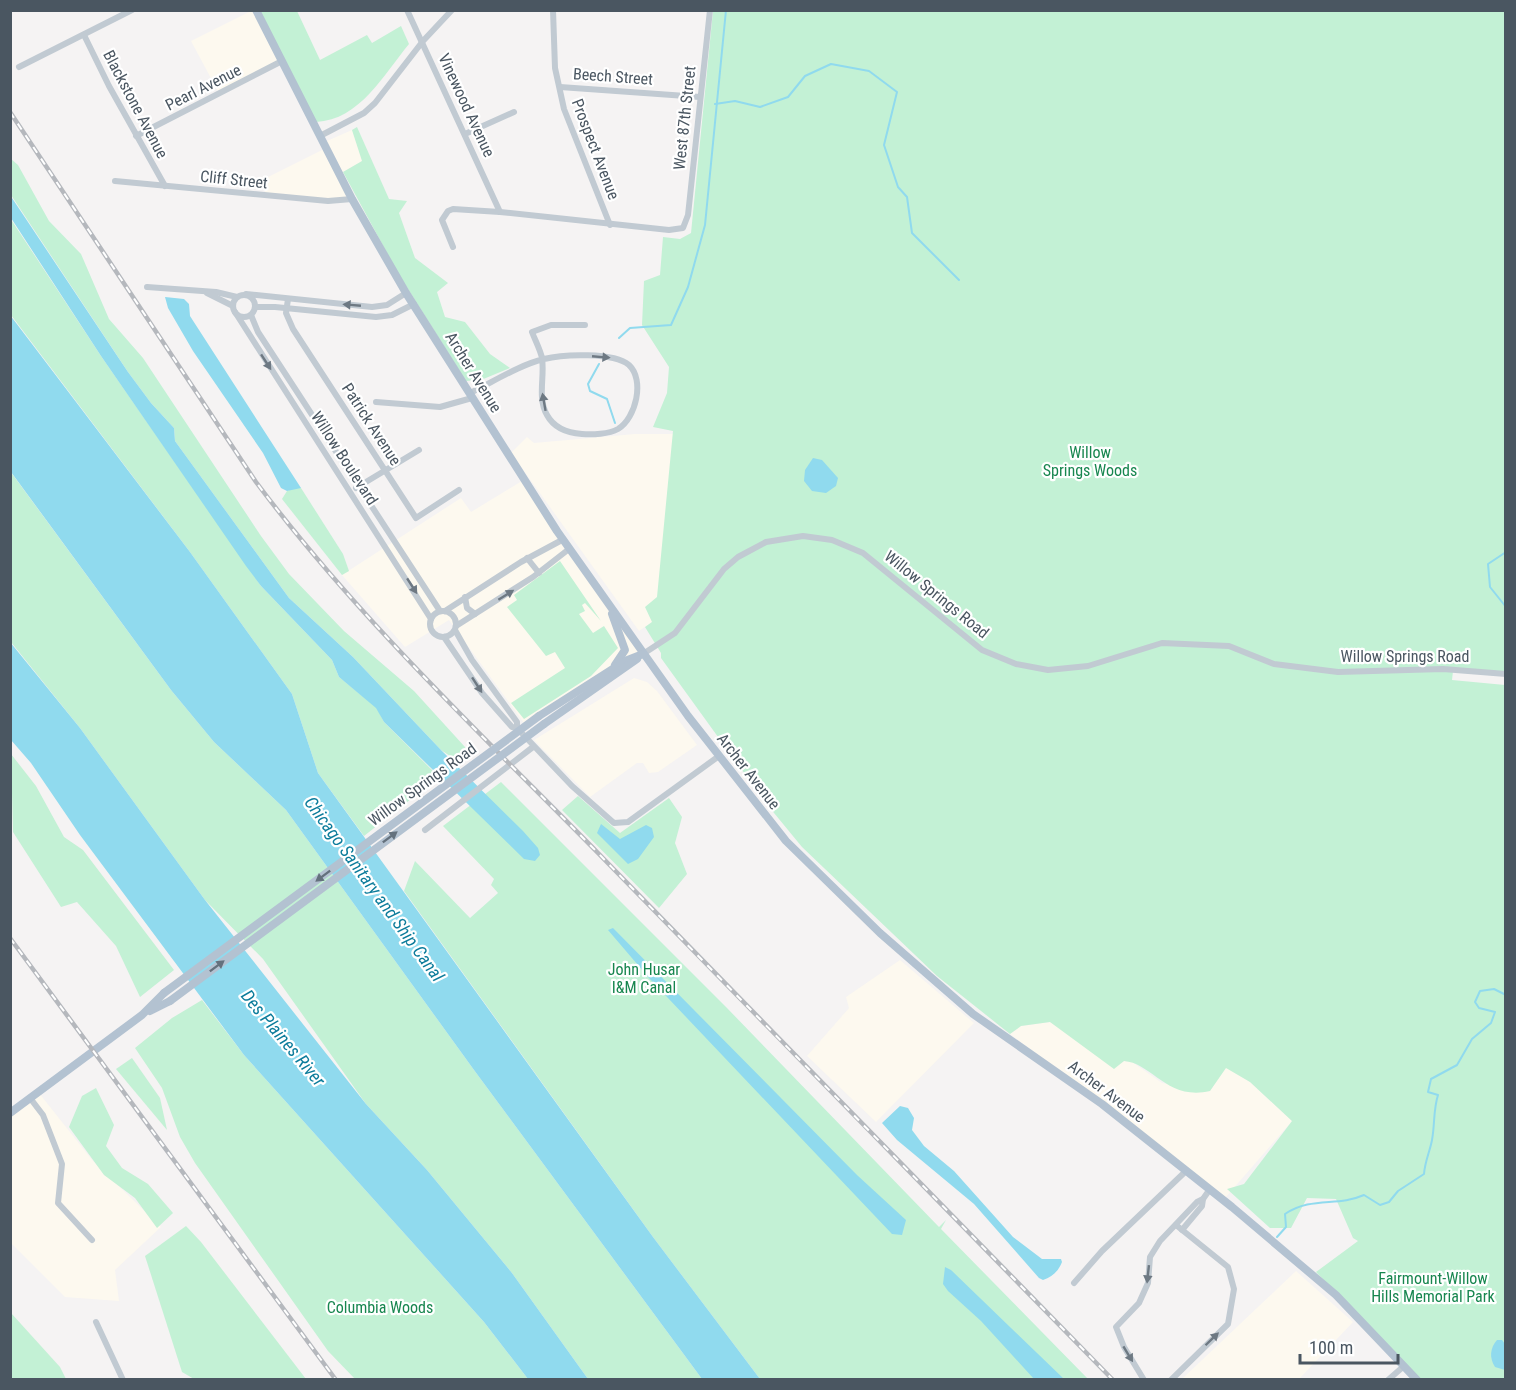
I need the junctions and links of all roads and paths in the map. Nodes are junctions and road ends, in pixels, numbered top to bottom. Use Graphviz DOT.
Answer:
graph roads {
  1 [pos="132,10"];
  2 [pos="256,10"];
  3 [pos="407,10"];
  4 [pos="452,10"];
  5 [pos="553,10"];
  6 [pos="710,10"];
  7 [pos="84,35"];
  8 [pos="423,41"];
  9 [pos="282,61"];
  10 [pos="19,67"];
  11 [pos="560,87"];
  12 [pos="700,97"];
  13 [pos="514,112"];
  14 [pos="465,134"];
  15 [pos="136,136"];
  16 [pos="320,136"];
  17 [pos="115,181"];
  18 [pos="165,186"];
  19 [pos="352,199"];
  20 [pos="500,212"];
  21 [pos="610,225"];
  22 [pos="453,248"];
  23 [pos="147,287"];
  24 [pos="207,292"];
  25 [pos="406,293"];
  26 [pos="246,294"];
  27 [pos="237,297"];
  28 [pos="288,299"];
  29 [pos="414,304"];
  30 [pos="255,307"];
  31 [pos="287,308"];
  32 [pos="234,309"];
  33 [pos="250,315"];
  34 [pos="585,324"];
  35 [pos="542,359"];
  36 [pos="471,395"];
  37 [pos="376,402"];
  38 [pos="419,450"];
  39 [pos="386,469"];
  40 [pos="358,486"];
  41 [pos="459,490"];
  42 [pos="350,492"];
  43 [pos="562,540"];
  44 [pos="569,549"];
  45 [pos="527,558"];
  46 [pos="539,573"];
  47 [pos="465,597"];
  48 [pos="609,607"];
  49 [pos="442,611"];
  50 [pos="475,614"];
  51 [pos="431,619"];
  52 [pos="455,628"];
  53 [pos="444,637"];
  54 [pos="644,654"];
  55 [pos="614,668"];
  56 [pos="1506,674"];
  57 [pos="542,720"];
  58 [pos="517,728"];
  59 [pos="533,747"];
  60 [pos="719,756"];
  61 [pos="424,830"];
  62 [pos="142,1015"];
  63 [pos="30,1098"];
  64 [pos="10,1113"];
  65 [pos="1186,1171"];
  66 [pos="1210,1189"];
  67 [pos="1203,1199"];
  68 [pos="1176,1225"];
  69 [pos="1182,1230"];
  70 [pos="92,1240"];
  71 [pos="1074,1283"];
  72 [pos="96,1322"];
  73 [pos="1404,1366"];
  74 [pos="123,1380"];
  75 [pos="1144,1380"];
  76 [pos="1171,1380"];
  77 [pos="1388,1380"];
  78 [pos="1417,1380"];
  1 -- 7 [label="street"];
  2 -- 9 [label="main road, Archer Avenue"];
  3 -- 8 [label="street, Vinewood Avenue"];
  4 -- 8 [label="street"];
  5 -- 11 [label="street, Prospect Avenue"];
  6 -- 12 [label="street, West 87th Street"];
  7 -- 10 [label="street"];
  7 -- 15 [label="street, Blackstone Avenue"];
  8 -- 14 [label="street, Vinewood Avenue"];
  8 -- 16 [label="street"];
  9 -- 15 [label="street, Pearl Avenue"];
  9 -- 16 [label="main road, Archer Avenue"];
  11 -- 12 [label="street, Beech Street"];
  11 -- 21 [label="street, Prospect Avenue"];
  12 -- 21 [label="street, West 87th Street"];
  13 -- 14 [label="street"];
  14 -- 20 [label="street, Vinewood Avenue"];
  15 -- 18 [label="street, Blackstone Avenue"];
  16 -- 19 [label="main road, Archer Avenue"];
  17 -- 18 [label="street, Cliff Street"];
  18 -- 19 [label="street, Cliff Street"];
  19 -- 25 [label="main road, Archer Avenue"];
  20 -- 21 [label="street"];
  20 -- 22 [label="street"];
  23 -- 24 [label="street"];
  24 -- 27 [label="street"];
  24 -- 32 [label="street"];
  25 -- 28 [label="street, one-way"];
  25 -- 29 [label="main road, Archer Avenue"];
  26 -- 27 [label="street"];
  26 -- 28 [label="street"];
  26 -- 30 [label="street"];
  27 -- 32 [label="street"];
  28 -- 31 [label="street, Patrick Avenue"];
  29 -- 31 [label="street"];
  29 -- 36 [label="main road, Archer Avenue"];
  30 -- 31 [label="street"];
  30 -- 33 [label="street"];
  31 -- 39 [label="street, Patrick Avenue"];
  32 -- 33 [label="street"];
  32 -- 42 [label="street, Willow Boulevard, one-way"];
  33 -- 40 [label="street, Willow Boulevard"];
  34 -- 35 [label="street"];
  35 -- 35 [label="street, one-way"];
  35 -- 36 [label="street"];
  36 -- 37 [label="street"];
  36 -- 43 [label="main road, Archer Avenue"];
  38 -- 39 [label="street"];
  39 -- 40 [label="street"];
  39 -- 41 [label="street, Patrick Avenue"];
  40 -- 42 [label="street"];
  40 -- 49 [label="street, Willow Boulevard"];
  42 -- 51 [label="street, Willow Boulevard, one-way"];
  43 -- 44 [label="main road, Archer Avenue"];
  43 -- 45 [label="street"];
  44 -- 46 [label="street"];
  44 -- 48 [label="main road, Archer Avenue"];
  45 -- 46 [label="street"];
  45 -- 47 [label="street"];
  50 -- 46 [label="street, one-way"];
  47 -- 49 [label="street"];
  47 -- 50 [label="street"];
  48 -- 54 [label="main road, Archer Avenue"];
  48 -- 55 [label="main road"];
  49 -- 51 [label="street"];
  49 -- 52 [label="street"];
  50 -- 52 [label="street"];
  51 -- 53 [label="street"];
  52 -- 53 [label="street"];
  52 -- 58 [label="street"];
  53 -- 58 [label="street, one-way"];
  54 -- 55 [label="main road, Willow Springs Road"];
  54 -- 56 [label="street, Willow Springs Road"];
  54 -- 57 [label="main road, Willow Springs Road"];
  54 -- 60 [label="main road, Archer Avenue"];
  55 -- 57 [label="main road, Willow Springs Road"];
  57 -- 62 [label="main road, Willow Springs Road, one-way, bridge"];
  62 -- 57 [label="main road, Willow Springs Road, one-way, bridge"];
  58 -- 59 [label="street"];
  59 -- 60 [label="street"];
  59 -- 61 [label="street"];
  60 -- 65 [label="main road, Archer Avenue"];
  62 -- 63 [label="main road, Willow Springs Road"];
  63 -- 64 [label="main road, Willow Springs Road"];
  63 -- 70 [label="street"];
  65 -- 66 [label="main road, Archer Avenue"];
  65 -- 71 [label="street"];
  66 -- 67 [label="street"];
  66 -- 73 [label="main road, Archer Avenue"];
  67 -- 68 [label="street"];
  67 -- 69 [label="street"];
  68 -- 69 [label="street"];
  68 -- 75 [label="street, one-way"];
  76 -- 69 [label="street, one-way"];
  72 -- 74 [label="street"];
  73 -- 77 [label="street"];
  73 -- 78 [label="main road, Archer Avenue"];
}
